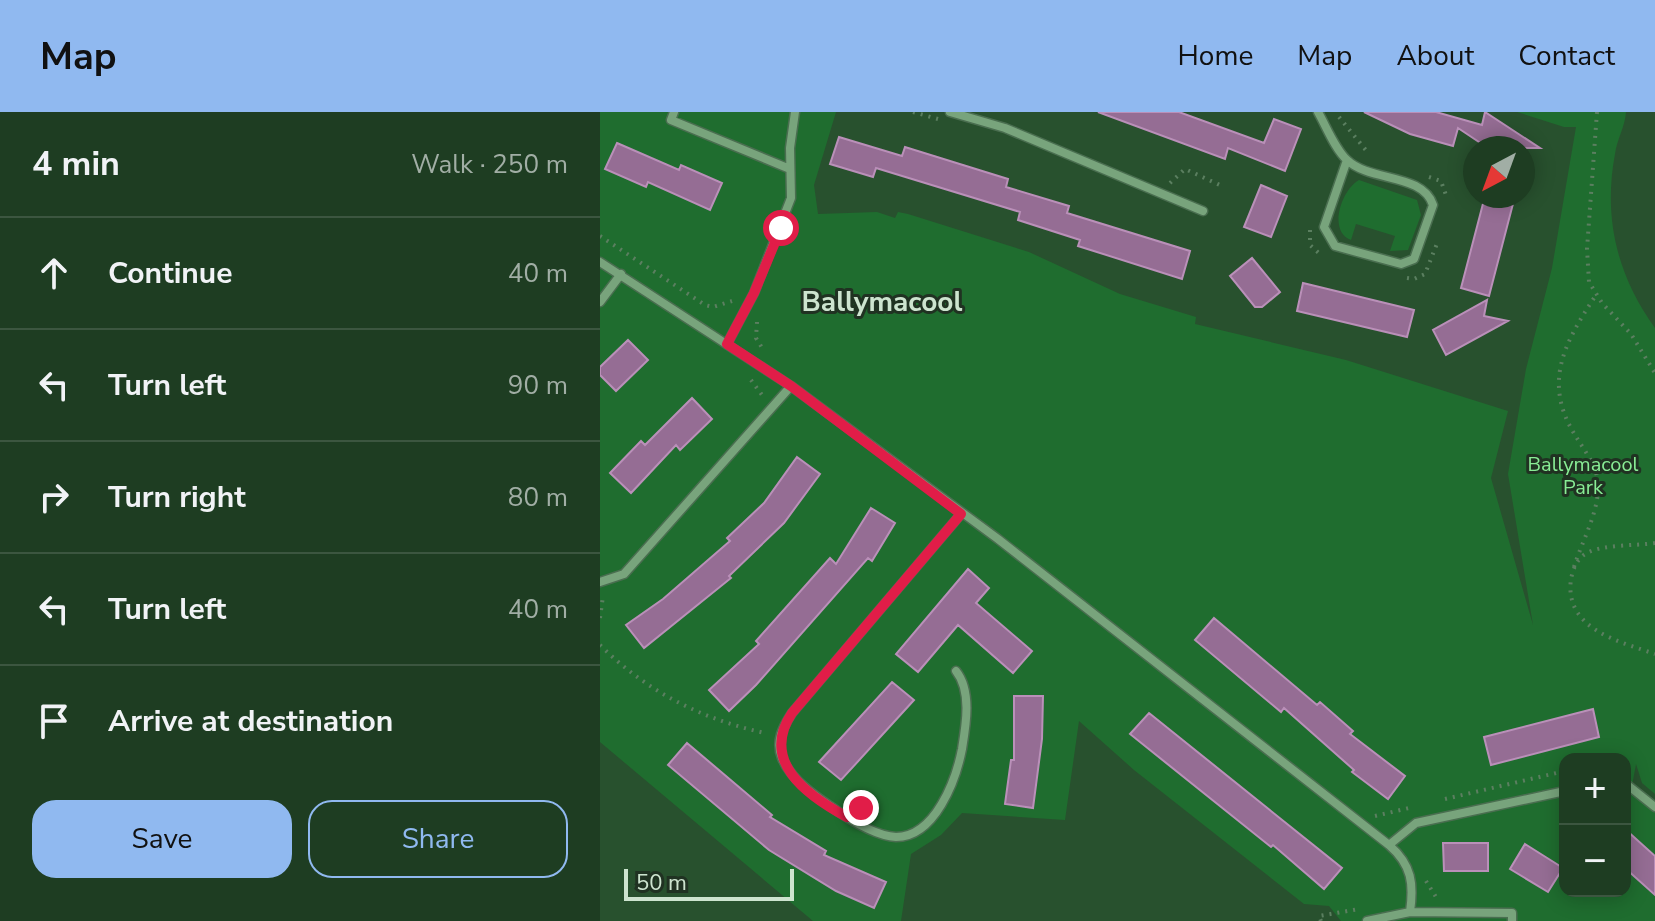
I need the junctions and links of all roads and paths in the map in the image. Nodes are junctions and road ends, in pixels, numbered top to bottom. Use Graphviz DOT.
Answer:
graph roads {
  1 [pos="674,112"];
  2 [pos="795,112"];
  3 [pos="950,112"];
  4 [pos="1318,112"];
  5 [pos="1336,112"];
  6 [pos="1597,112"];
  7 [pos="1376,157"];
  8 [pos="1347,160"];
  9 [pos="790,169"];
  10 [pos="1417,173"];
  11 [pos="1448,203"];
  12 [pos="1203,211"];
  13 [pos="1312,223"];
  14 [pos="600,236"];
  15 [pos="1440,236"];
  16 [pos="1326,257"];
  17 [pos="600,262"];
  18 [pos="621,274"];
  19 [pos="1405,277"];
  20 [pos="740,290"];
  21 [pos="1596,295"];
  22 [pos="600,302"];
  23 [pos="761,310"];
  24 [pos="727,344"];
  25 [pos="766,354"];
  26 [pos="1655,373"];
  27 [pos="745,376"];
  28 [pos="791,386"];
  29 [pos="761,402"];
  30 [pos="961,514"];
  31 [pos="1655,543"];
  32 [pos="1574,567"];
  33 [pos="600,582"];
  34 [pos="610,594"];
  35 [pos="601,596"];
  36 [pos="600,618"];
  37 [pos="600,645"];
  38 [pos="1655,654"];
  39 [pos="956,671"];
  40 [pos="763,741"];
  41 [pos="1559,772"];
  42 [pos="1631,788"];
  43 [pos="1559,792"];
  44 [pos="1439,800"];
  45 [pos="1413,807"];
  46 [pos="1655,807"];
  47 [pos="1371,814"];
  48 [pos="1389,845"];
  49 [pos="1420,872"];
  50 [pos="1443,903"];
  51 [pos="1368,908"];
  52 [pos="1410,912"];
  53 [pos="1321,921"];
  54 [pos="1367,921"];
  55 [pos="1512,921"];
  1 -- 9 [label="street"];
  2 -- 9 [label="street"];
  3 -- 12 [label="street"];
  4 -- 8 [label="street"];
  5 -- 7 [label="path"];
  6 -- 21 [label="path"];
  8 -- 8 [label="street"];
  9 -- 24 [label="street"];
  10 -- 11 [label="path"];
  13 -- 16 [label="path"];
  14 -- 20 [label="path"];
  15 -- 19 [label="path"];
  17 -- 18 [label="street"];
  18 -- 22 [label="street"];
  18 -- 24 [label="street"];
  21 -- 26 [label="path"];
  21 -- 32 [label="path"];
  23 -- 25 [label="path"];
  24 -- 28 [label="street"];
  27 -- 29 [label="path"];
  28 -- 30 [label="street"];
  28 -- 33 [label="street"];
  30 -- 39 [label="street"];
  30 -- 48 [label="street"];
  31 -- 32 [label="path"];
  32 -- 38 [label="path"];
  34 -- 35 [label="path"];
  35 -- 36 [label="path"];
  37 -- 40 [label="path"];
  41 -- 44 [label="path"];
  42 -- 46 [label="street"];
  43 -- 48 [label="street"];
  45 -- 47 [label="path"];
  48 -- 52 [label="street"];
  49 -- 50 [label="path"];
  51 -- 53 [label="path"];
  52 -- 54 [label="street"];
  52 -- 55 [label="street"];
}
